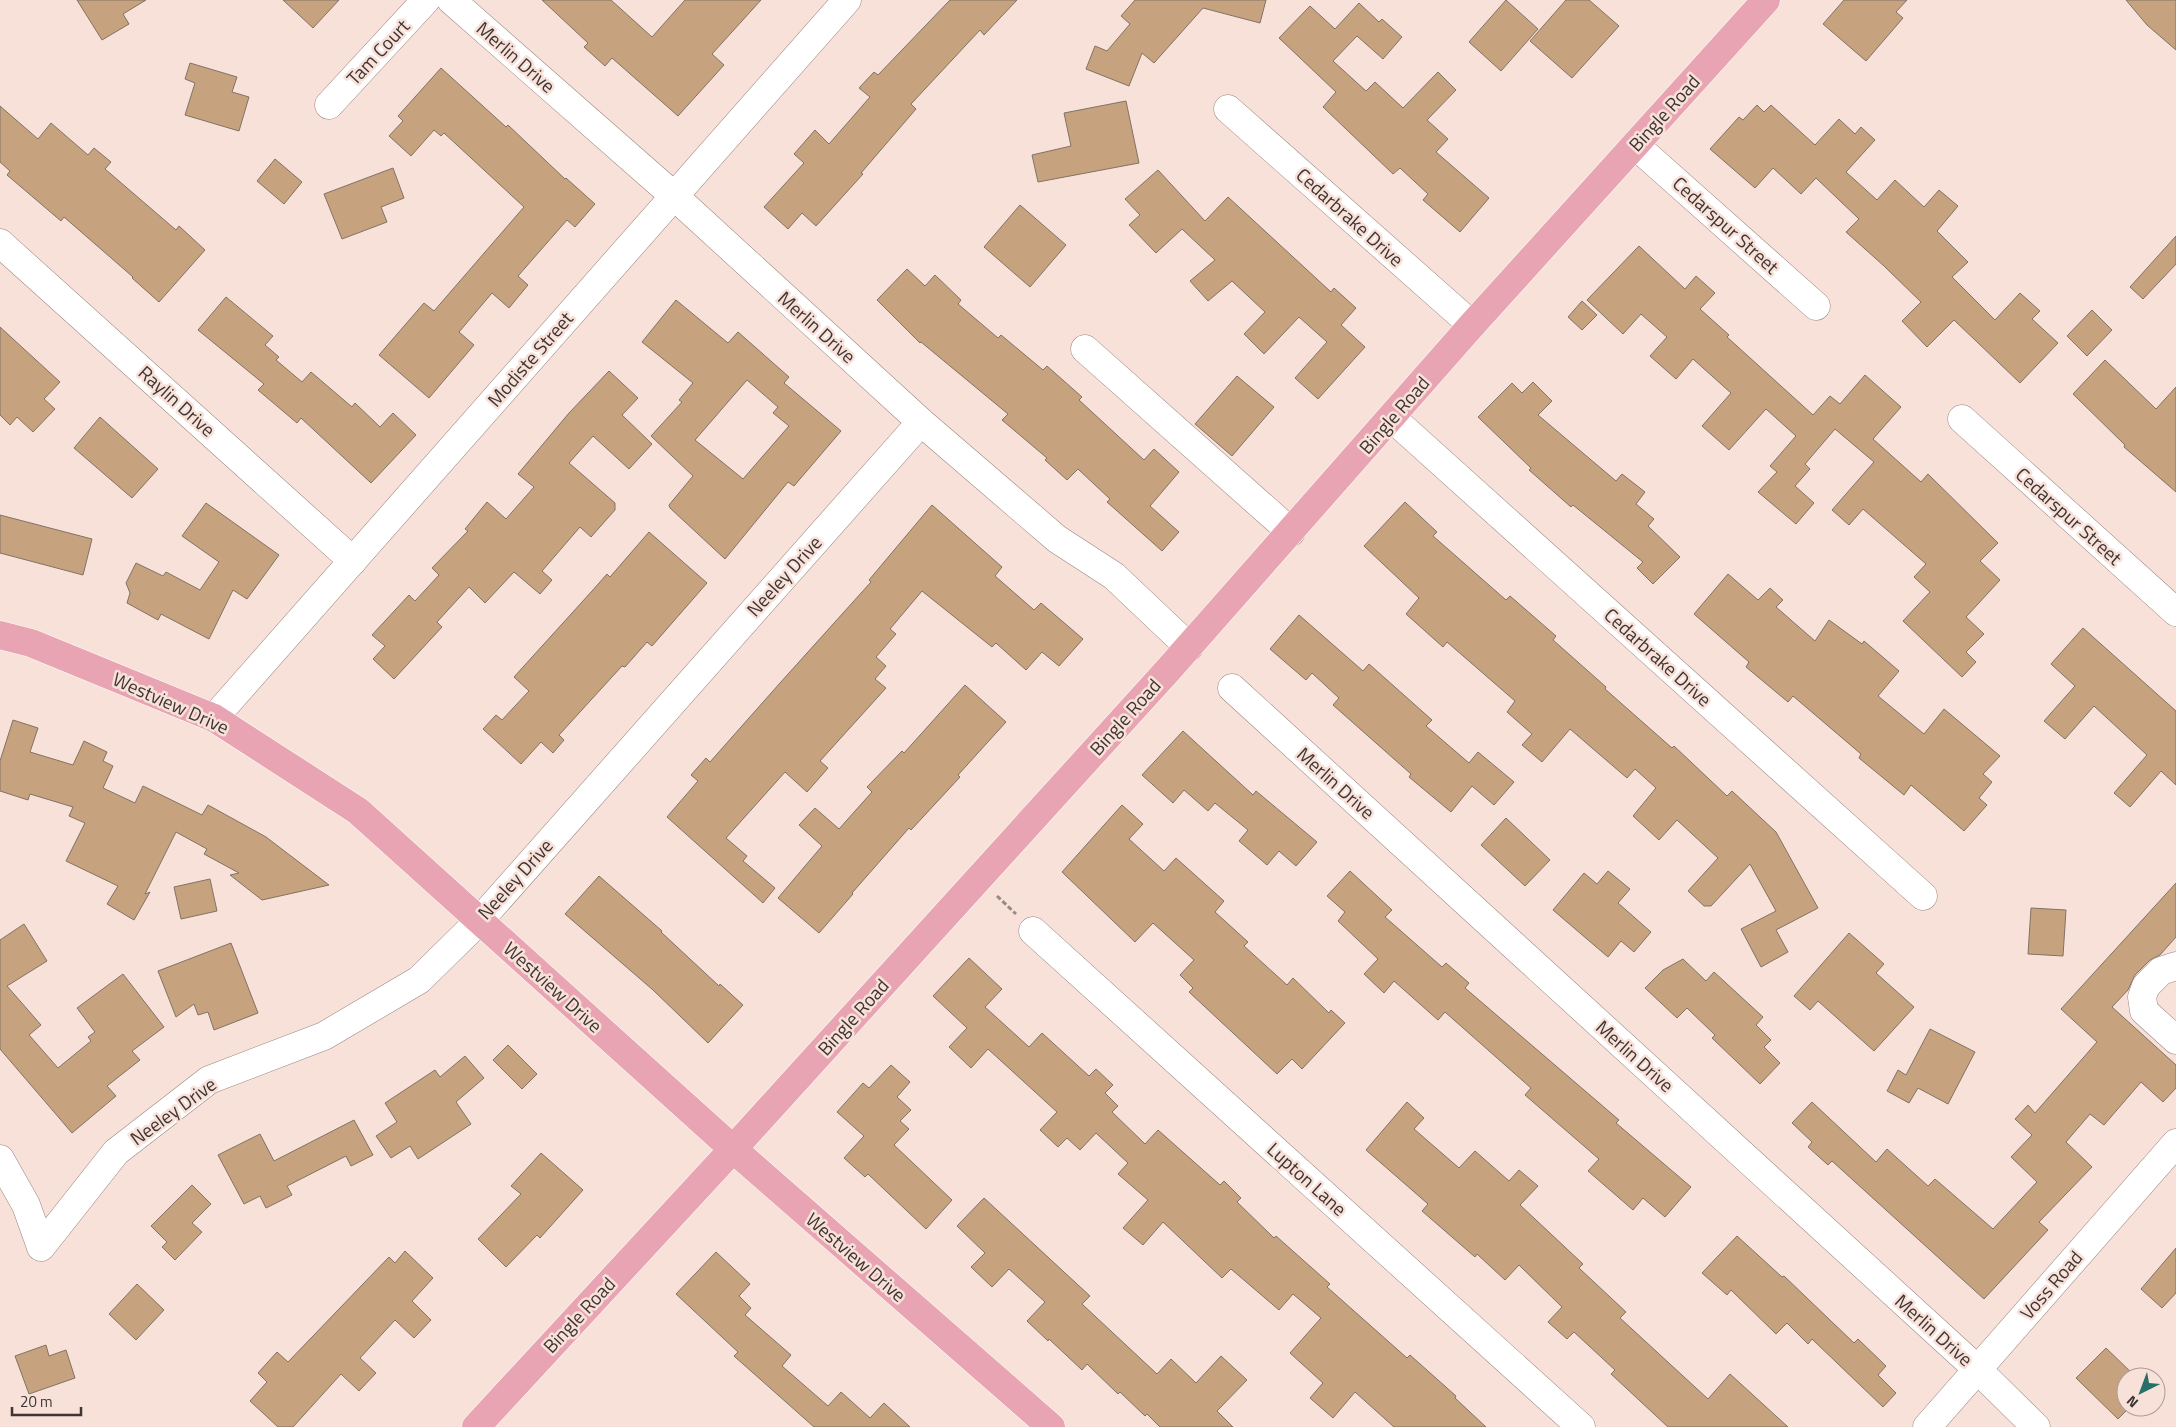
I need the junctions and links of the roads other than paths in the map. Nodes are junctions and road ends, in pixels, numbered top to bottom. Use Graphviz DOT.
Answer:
graph roads {
  1 [pos="426,0"];
  2 [pos="452,0"];
  3 [pos="847,0"];
  4 [pos="1766,0"];
  5 [pos="330,105"];
  6 [pos="1228,109"];
  7 [pos="1636,145"];
  8 [pos="673,195"];
  9 [pos="0,243"];
  10 [pos="1816,306"];
  11 [pos="1472,325"];
  12 [pos="1085,349"];
  13 [pos="1392,418"];
  14 [pos="1962,419"];
  15 [pos="921,422"];
  16 [pos="1291,532"];
  17 [pos="353,561"];
  18 [pos="2176,612"];
  19 [pos="0,636"];
  20 [pos="1190,647"];
  21 [pos="1232,688"];
  22 [pos="214,718"];
  23 [pos="1923,896"];
  24 [pos="479,921"];
  25 [pos="1035,933"];
  26 [pos="2176,966"];
  27 [pos="2176,1040"];
  28 [pos="2176,1143"];
  29 [pos="733,1149"];
  30 [pos="0,1159"];
  31 [pos="1977,1369"];
  32 [pos="476,1427"];
  33 [pos="1051,1427"];
  34 [pos="1581,1427"];
  35 [pos="1927,1427"];
  36 [pos="2036,1427"];
  1 -- 5 [label="street, Tam Court"];
  2 -- 8 [label="street, Merlin Drive"];
  3 -- 8 [label="street, Modiste Street"];
  4 -- 7 [label="main road, Bingle Road"];
  6 -- 11 [label="street, Cedarbrake Drive"];
  7 -- 10 [label="street, Cedarspur Street"];
  7 -- 11 [label="main road, Bingle Road"];
  8 -- 15 [label="street, Merlin Drive"];
  8 -- 17 [label="street, Modiste Street"];
  9 -- 17 [label="street, Raylin Drive"];
  11 -- 13 [label="main road, Bingle Road"];
  12 -- 16 [label="street"];
  13 -- 16 [label="main road, Bingle Road"];
  13 -- 23 [label="street, Cedarbrake Drive"];
  14 -- 18 [label="street, Cedarspur Street"];
  15 -- 20 [label="street, Merlin Drive"];
  15 -- 24 [label="street, Neeley Drive"];
  16 -- 20 [label="main road, Bingle Road"];
  17 -- 22 [label="street, Modiste Street"];
  19 -- 22 [label="main road, Westview Drive"];
  20 -- 29 [label="main road, Bingle Road"];
  21 -- 31 [label="street, Merlin Drive"];
  22 -- 24 [label="main road, Westview Drive"];
  24 -- 29 [label="main road, Westview Drive"];
  24 -- 30 [label="street, Neeley Drive"];
  25 -- 34 [label="street, Lupton Lane"];
  26 -- 27 [label="street"];
  28 -- 31 [label="street, Voss Road"];
  29 -- 32 [label="main road, Bingle Road"];
  29 -- 33 [label="main road, Westview Drive"];
  31 -- 35 [label="street, Voss Road"];
  31 -- 36 [label="street, Merlin Drive"];
}
